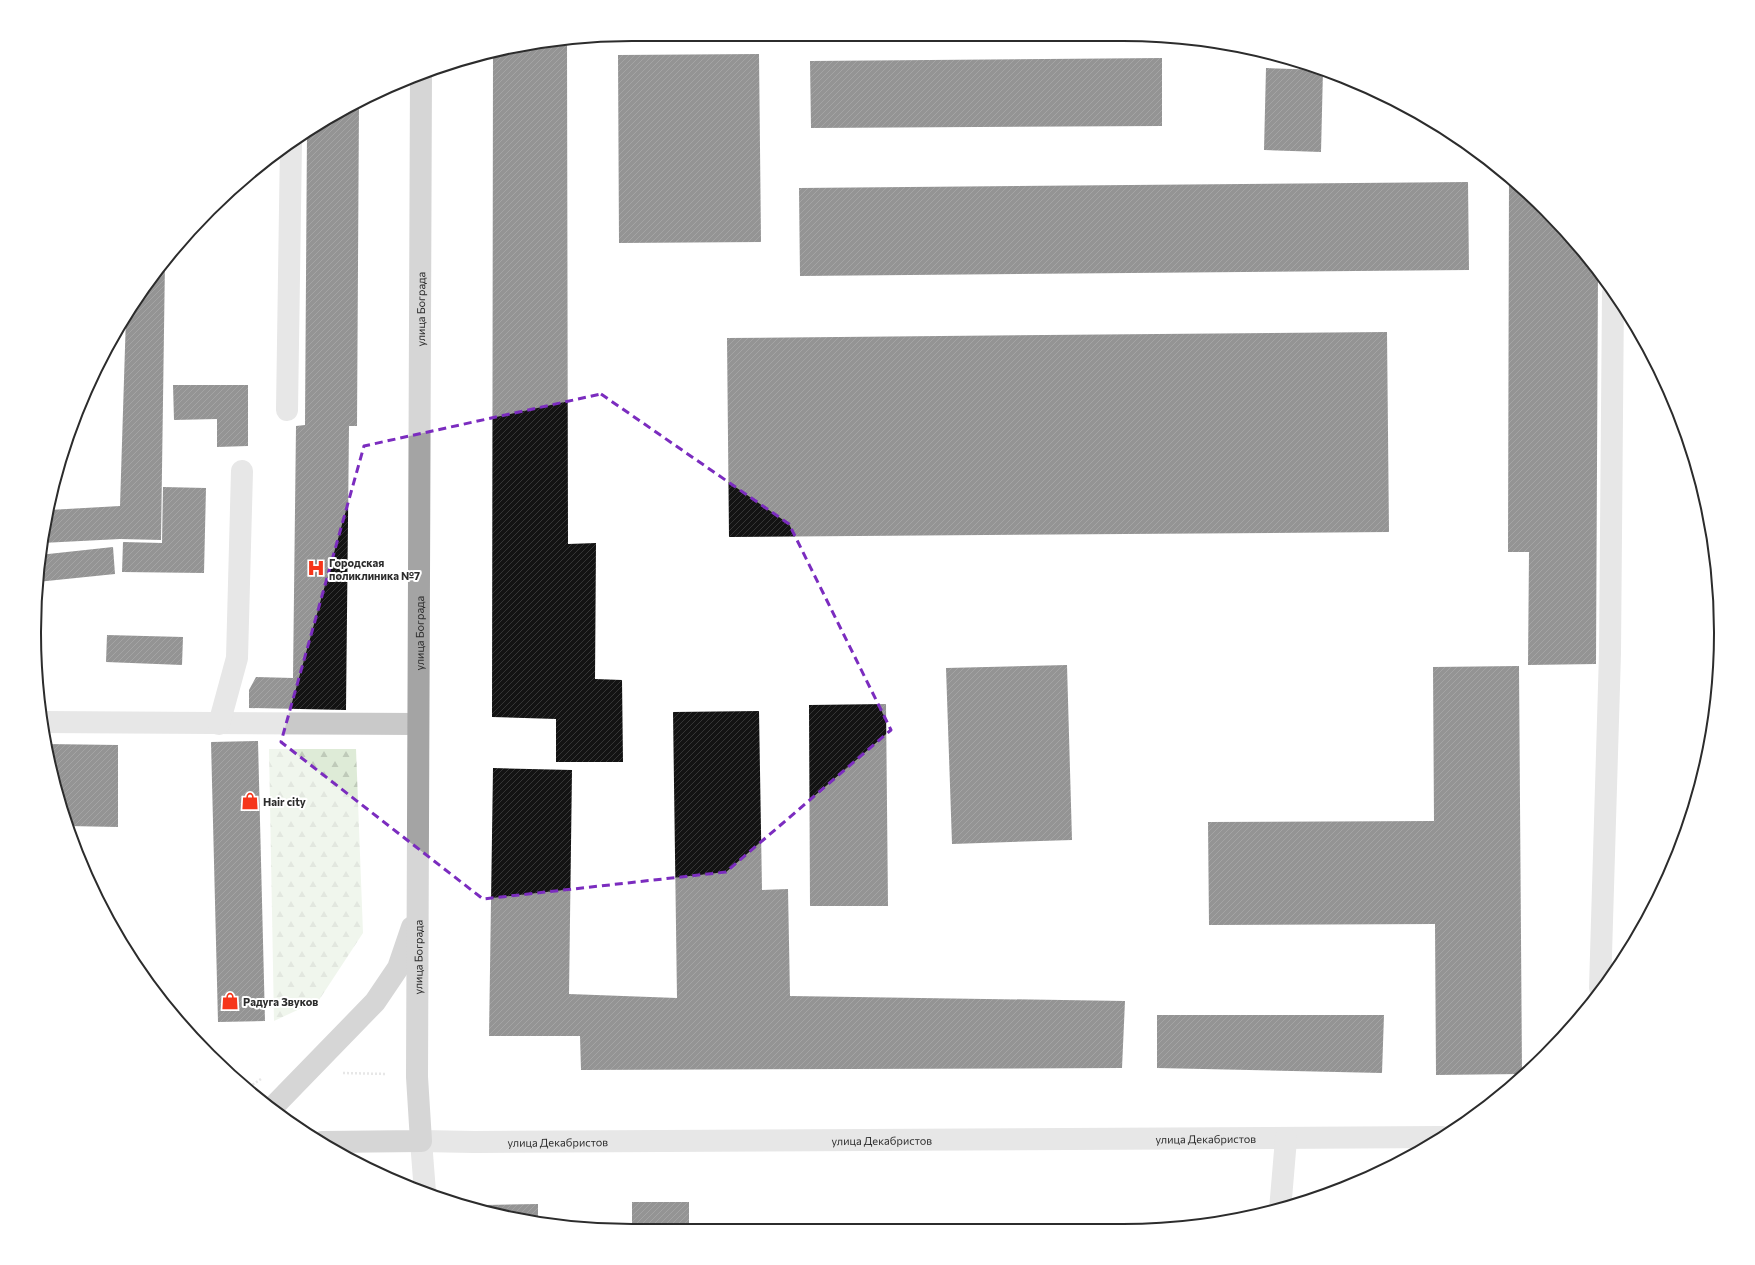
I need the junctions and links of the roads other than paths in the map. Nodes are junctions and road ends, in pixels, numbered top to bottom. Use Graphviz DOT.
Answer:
graph roads {
  1 [pos="422,80"];
  2 [pos="291,150"];
  3 [pos="1613,302"];
  4 [pos="287,410"];
  5 [pos="242,471"];
  6 [pos="48,722"];
  7 [pos="219,724"];
  8 [pos="418,724"];
  9 [pos="418,910"];
  10 [pos="1600,981"];
  11 [pos="276,1105"];
  12 [pos="1429,1138"];
  13 [pos="1286,1139"];
  14 [pos="421,1141"];
  15 [pos="332,1142"];
  16 [pos="425,1186"];
  17 [pos="1281,1203"];
  1 -- 8 [label="main road, улица Бограда"];
  2 -- 4 [label="street"];
  3 -- 10 [label="street"];
  5 -- 7 [label="street"];
  6 -- 7 [label="street"];
  7 -- 8 [label="street"];
  8 -- 9 [label="main road, улица Бограда"];
  9 -- 11 [label="main road"];
  9 -- 14 [label="main road, улица Бограда"];
  12 -- 13 [label="street, улица Декабристов"];
  13 -- 14 [label="street, улица Декабристов"];
  13 -- 17 [label="street"];
  14 -- 15 [label="main road, улица Декабристов"];
  14 -- 16 [label="street, улица Бограда"];
}
